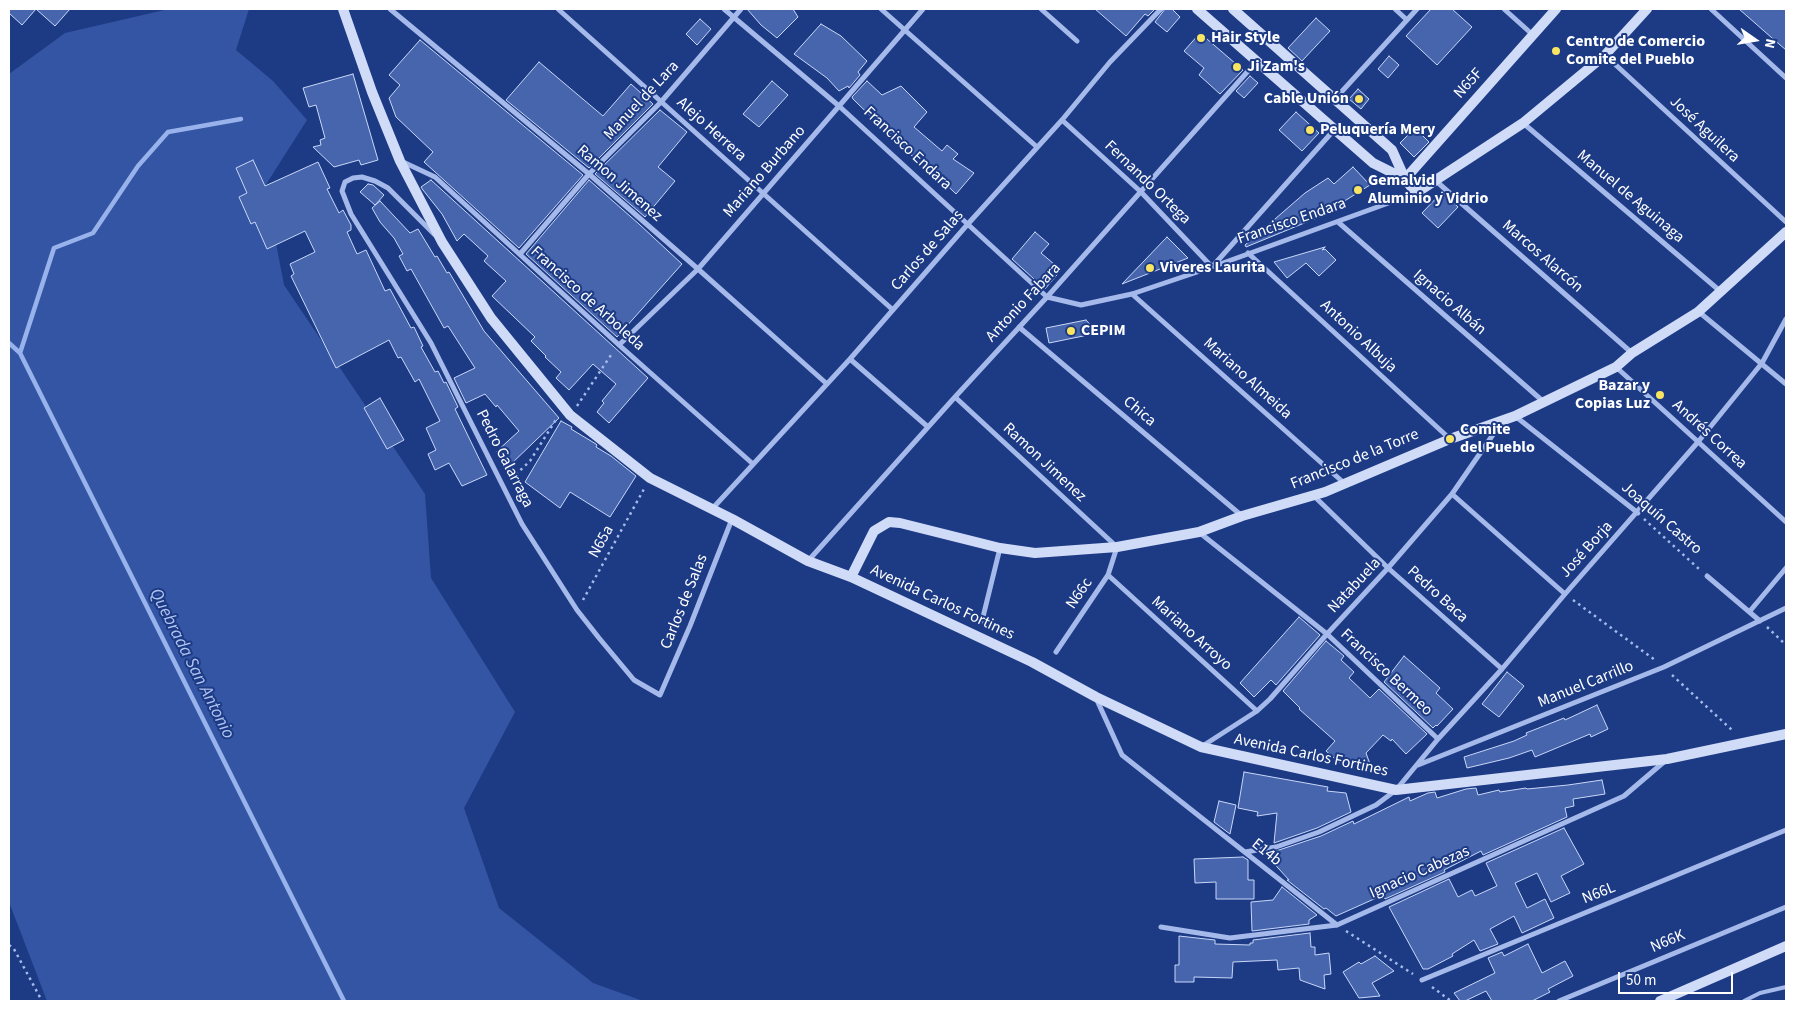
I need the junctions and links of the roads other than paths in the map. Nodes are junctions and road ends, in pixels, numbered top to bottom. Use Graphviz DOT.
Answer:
graph roads {
  1 [pos="344,9"];
  2 [pos="390,9"];
  3 [pos="558,9"];
  4 [pos="724,9"];
  5 [pos="741,9"];
  6 [pos="881,9"];
  7 [pos="923,9"];
  8 [pos="1041,9"];
  9 [pos="1160,9"];
  10 [pos="1197,9"];
  11 [pos="1233,9"];
  12 [pos="1396,9"];
  13 [pos="1417,9"];
  14 [pos="1504,9"];
  15 [pos="1556,9"];
  16 [pos="1647,9"];
  17 [pos="1711,9"];
  18 [pos="734,17"];
  19 [pos="1407,20"];
  20 [pos="905,30"];
  21 [pos="1533,35"];
  22 [pos="1077,41"];
  23 [pos="1605,55"];
  24 [pos="1257,61"];
  25 [pos="1786,78"];
  26 [pos="1334,100"];
  27 [pos="661,102"];
  28 [pos="839,106"];
  29 [pos="1062,120"];
  30 [pos="1523,123"];
  31 [pos="1334,130"];
  32 [pos="1037,147"];
  33 [pos="400,160"];
  34 [pos="589,174"];
  35 [pos="1405,179"];
  36 [pos="1436,181"];
  37 [pos="1141,192"];
  38 [pos="763,193"];
  39 [pos="1416,193"];
  40 [pos="1338,222"];
  41 [pos="1786,222"];
  42 [pos="967,225"];
  43 [pos="1786,232"];
  44 [pos="442,242"];
  45 [pos="1248,253"];
  46 [pos="520,254"];
  47 [pos="1212,267"];
  48 [pos="698,269"];
  49 [pos="1720,291"];
  50 [pos="1132,294"];
  51 [pos="1047,297"];
  52 [pos="893,310"];
  53 [pos="1698,312"];
  54 [pos="1786,319"];
  55 [pos="1019,327"];
  56 [pos="619,345"];
  57 [pos="1632,353"];
  58 [pos="850,359"];
  59 [pos="1762,363"];
  60 [pos="1616,367"];
  61 [pos="827,384"];
  62 [pos="1786,384"];
  63 [pos="955,396"];
  64 [pos="1545,403"];
  65 [pos="1515,416"];
  66 [pos="1504,418"];
  67 [pos="928,428"];
  68 [pos="1450,439"];
  69 [pos="1698,442"];
  70 [pos="753,464"];
  71 [pos="1344,483"];
  72 [pos="1452,494"];
  73 [pos="1313,496"];
  74 [pos="712,509"];
  75 [pos="1638,513"];
  76 [pos="1242,516"];
  77 [pos="732,519"];
  78 [pos="1786,522"];
  79 [pos="1199,532"];
  80 [pos="1117,547"];
  81 [pos="1000,548"];
  82 [pos="808,561"];
  83 [pos="1388,568"];
  84 [pos="1786,568"];
  85 [pos="1108,575"];
  86 [pos="1708,576"];
  87 [pos="851,577"];
  88 [pos="1565,594"];
  89 [pos="1786,608"];
  90 [pos="1750,611"];
  91 [pos="982,621"];
  92 [pos="1760,621"];
  93 [pos="1327,634"];
  94 [pos="1056,652"];
  95 [pos="1502,669"];
  96 [pos="660,695"];
  97 [pos="1096,698"];
  98 [pos="1257,711"];
  99 [pos="1786,734"];
  100 [pos="1438,739"];
  101 [pos="1201,747"];
  102 [pos="1667,759"];
  103 [pos="1418,765"];
  104 [pos="1396,790"];
  105 [pos="1786,830"];
  106 [pos="1245,852"];
  107 [pos="1786,907"];
  108 [pos="1337,925"];
  109 [pos="1161,927"];
  110 [pos="1786,946"];
  111 [pos="1422,980"];
  112 [pos="1786,986"];
  113 [pos="1559,1001"];
  114 [pos="1660,1001"];
  115 [pos="1744,1001"];
  1 -- 33 [label="street, Avenida Carlos Fortines"];
  2 -- 34 [label="street, Ramon Jimenez"];
  3 -- 27 [label="street, Alejo Herrera"];
  4 -- 18 [label="street, Francisco Endara"];
  5 -- 18 [label="street, Manuel de Lara"];
  6 -- 20 [label="street"];
  7 -- 20 [label="street, Mariano Burbano"];
  8 -- 22 [label="street"];
  9 -- 29 [label="street, Carlos de Salas"];
  10 -- 24 [label="street"];
  11 -- 26 [label="street"];
  12 -- 19 [label="street"];
  13 -- 19 [label="street"];
  14 -- 21 [label="street"];
  15 -- 21 [label="street, N65F"];
  16 -- 23 [label="street, Francisco Endara"];
  17 -- 25 [label="street"];
  18 -- 27 [label="street, Manuel de Lara"];
  18 -- 28 [label="street, Francisco Endara"];
  19 -- 26 [label="street"];
  20 -- 28 [label="street, Mariano Burbano"];
  20 -- 32 [label="street"];
  21 -- 35 [label="street, N65F"];
  23 -- 30 [label="street, Francisco Endara"];
  23 -- 41 [label="street, José Aguilera"];
  24 -- 31 [label="street"];
  24 -- 37 [label="street, Antonio Fabara"];
  26 -- 35 [label="street"];
  27 -- 34 [label="street, Manuel de Lara"];
  27 -- 38 [label="street, Alejo Herrera"];
  28 -- 38 [label="street, Mariano Burbano"];
  28 -- 42 [label="street, Francisco Endara"];
  29 -- 32 [label="street, Carlos de Salas"];
  29 -- 37 [label="street, Fernando Ortega"];
  30 -- 36 [label="street, Francisco Endara"];
  30 -- 49 [label="street, Manuel de Aguinaga"];
  31 -- 35 [label="street"];
  31 -- 47 [label="street"];
  32 -- 42 [label="street, Carlos de Salas"];
  33 -- 44 [label="street, Avenida Carlos Fortines"];
  33 -- 46 [label="street, Francisco de Arboleda"];
  34 -- 46 [label="street, Manuel de Lara"];
  34 -- 48 [label="street, Ramon Jimenez"];
  35 -- 39 [label="street"];
  36 -- 39 [label="street, Francisco Endara"];
  36 -- 57 [label="street, Marcos Alarcón"];
  37 -- 47 [label="street, Fernando Ortega"];
  37 -- 51 [label="street, Antonio Fabara"];
  38 -- 48 [label="street, Mariano Burbano"];
  38 -- 52 [label="street, Alejo Herrera"];
  39 -- 40 [label="street, Francisco Endara"];
  40 -- 45 [label="street, Francisco Endara"];
  40 -- 64 [label="street, Ignacio Albán"];
  42 -- 51 [label="street, Francisco Endara"];
  42 -- 52 [label="street, Carlos de Salas"];
  43 -- 49 [label="street, Francisco de la Torre"];
  44 -- 74 [label="street, Avenida Carlos Fortines"];
  44 -- 96 [label="street, Pedro Galarraga"];
  45 -- 47 [label="street, Francisco Endara"];
  45 -- 68 [label="street, Antonio Albuja"];
  46 -- 56 [label="street, Francisco de Arboleda"];
  47 -- 50 [label="street, Francisco Endara"];
  48 -- 56 [label="street, Mariano Burbano"];
  48 -- 61 [label="street, Ramon Jimenez"];
  49 -- 53 [label="street, Francisco de la Torre"];
  50 -- 51 [label="street, Francisco Endara"];
  50 -- 71 [label="street, Mariano Almeida"];
  51 -- 55 [label="street, Antonio Fabara"];
  52 -- 58 [label="street, Carlos de Salas"];
  53 -- 57 [label="street, Francisco de la Torre"];
  53 -- 59 [label="street"];
  54 -- 59 [label="street, José Borja"];
  55 -- 63 [label="street, Antonio Fabara"];
  55 -- 76 [label="street, Chica"];
  56 -- 70 [label="street, Francisco de Arboleda"];
  57 -- 60 [label="street, Francisco de la Torre"];
  58 -- 61 [label="street, Carlos de Salas"];
  58 -- 67 [label="street"];
  59 -- 62 [label="street"];
  59 -- 69 [label="street, José Borja"];
  60 -- 64 [label="street, Francisco de la Torre"];
  60 -- 69 [label="street, Andrés Correa"];
  61 -- 70 [label="street, Carlos de Salas"];
  63 -- 67 [label="street, Antonio Fabara"];
  63 -- 80 [label="street, Ramon Jimenez"];
  64 -- 65 [label="street, Francisco de la Torre"];
  65 -- 66 [label="street, Francisco de la Torre"];
  65 -- 75 [label="street, Joaquín Castro"];
  66 -- 68 [label="street, Francisco de la Torre"];
  66 -- 72 [label="street, Natabuela"];
  67 -- 82 [label="street, Antonio Fabara"];
  68 -- 71 [label="street, Francisco de la Torre"];
  69 -- 75 [label="street, José Borja"];
  69 -- 78 [label="street, Andrés Correa"];
  70 -- 74 [label="street, Carlos de Salas"];
  71 -- 73 [label="street, Francisco de la Torre"];
  72 -- 83 [label="street, Natabuela"];
  72 -- 88 [label="street"];
  73 -- 76 [label="street, Francisco de la Torre"];
  73 -- 83 [label="street, Pedro Baca"];
  74 -- 77 [label="street, Avenida Carlos Fortines"];
  75 -- 88 [label="street, José Borja"];
  76 -- 79 [label="street, Francisco de la Torre"];
  77 -- 82 [label="street, Avenida Carlos Fortines"];
  77 -- 96 [label="street, Carlos de Salas"];
  79 -- 80 [label="street, Francisco de la Torre"];
  79 -- 93 [label="street, Francisco Bermeo"];
  80 -- 81 [label="street, Francisco de la Torre"];
  80 -- 85 [label="street, N66c"];
  81 -- 87 [label="street, Francisco de la Torre"];
  81 -- 91 [label="street"];
  82 -- 87 [label="street, Avenida Carlos Fortines"];
  83 -- 93 [label="street, Natabuela"];
  83 -- 95 [label="street, Pedro Baca"];
  84 -- 90 [label="street"];
  85 -- 94 [label="street, N66c"];
  85 -- 98 [label="street, Mariano Arroyo"];
  86 -- 90 [label="street, Joaquín Castro"];
  87 -- 97 [label="street, Avenida Carlos Fortines"];
  88 -- 95 [label="street, José Borja"];
  89 -- 92 [label="street"];
  90 -- 92 [label="street, Joaquín Castro"];
  92 -- 103 [label="street, Manuel Carrillo"];
  93 -- 98 [label="street, Natabuela"];
  93 -- 100 [label="street, Francisco Bermeo"];
  95 -- 100 [label="street, José Borja"];
  97 -- 101 [label="street, Avenida Carlos Fortines"];
  97 -- 106 [label="street, E14b"];
  98 -- 101 [label="street, Natabuela"];
  99 -- 102 [label="street, Avenida Carlos Fortines"];
  100 -- 103 [label="street, José Borja"];
  101 -- 104 [label="street, Avenida Carlos Fortines"];
  102 -- 104 [label="street, Avenida Carlos Fortines"];
  102 -- 108 [label="street, Ignacio Cabezas"];
  103 -- 104 [label="street, José Borja"];
  104 -- 106 [label="street"];
  105 -- 111 [label="street, N66L"];
  106 -- 108 [label="street, E14b"];
  107 -- 113 [label="street, N66K"];
  108 -- 109 [label="street, Ignacio Cabezas"];
  110 -- 114 [label="street"];
  112 -- 115 [label="lane"];
}
